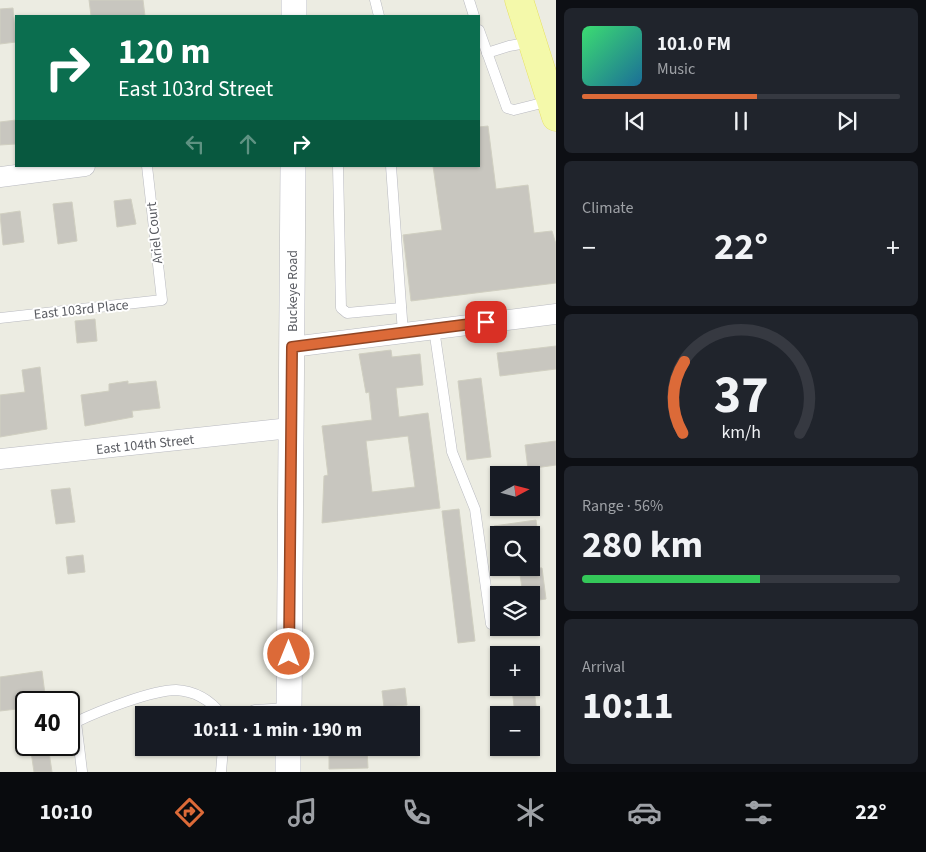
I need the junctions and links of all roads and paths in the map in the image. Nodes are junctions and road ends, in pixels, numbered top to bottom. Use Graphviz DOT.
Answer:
graph roads {
  1 [pos="294,0"];
  2 [pos="375,0"];
  3 [pos="469,0"];
  4 [pos="519,0"];
  5 [pos="294,15"];
  6 [pos="379,15"];
  7 [pos="474,15"];
  8 [pos="480,34"];
  9 [pos="533,42"];
  10 [pos="487,53"];
  11 [pos="553,109"];
  12 [pos="78,167"];
  13 [pos="147,167"];
  14 [pos="293,167"];
  15 [pos="338,167"];
  16 [pos="390,167"];
  17 [pos="0,177"];
  18 [pos="162,300"];
  19 [pos="401,308"];
  20 [pos="556,314"];
  21 [pos="0,318"];
  22 [pos="434,329"];
  23 [pos="403,333"];
  24 [pos="292,347"];
  25 [pos="290,428"];
  26 [pos="0,459"];
  27 [pos="490,617"];
  28 [pos="215,706"];
  29 [pos="289,706"];
  30 [pos="222,756"];
  31 [pos="288,756"];
  32 [pos="82,771"];
  33 [pos="221,772"];
  34 [pos="288,772"];
  1 -- 5 [label="street"];
  2 -- 6 [label="lane"];
  3 -- 7 [label="lane"];
  4 -- 9 [label="main road"];
  8 -- 10 [label="lane"];
  9 -- 10 [label="lane"];
  9 -- 11 [label="main road"];
  10 -- 11 [label="lane"];
  12 -- 17 [label="street"];
  13 -- 18 [label="lane, Ariel Court"];
  14 -- 24 [label="street, Buckeye Road"];
  15 -- 19 [label="lane"];
  16 -- 19 [label="lane"];
  18 -- 21 [label="lane, East 103rd Place"];
  19 -- 23 [label="lane"];
  20 -- 22 [label="street"];
  22 -- 23 [label="street"];
  22 -- 27 [label="lane"];
  23 -- 24 [label="street"];
  24 -- 25 [label="street, Buckeye Road"];
  25 -- 26 [label="street, East 104th Street"];
  25 -- 29 [label="street, Buckeye Road"];
  28 -- 32 [label="lane"];
  30 -- 33 [label="lane"];
  31 -- 34 [label="street"];
}
